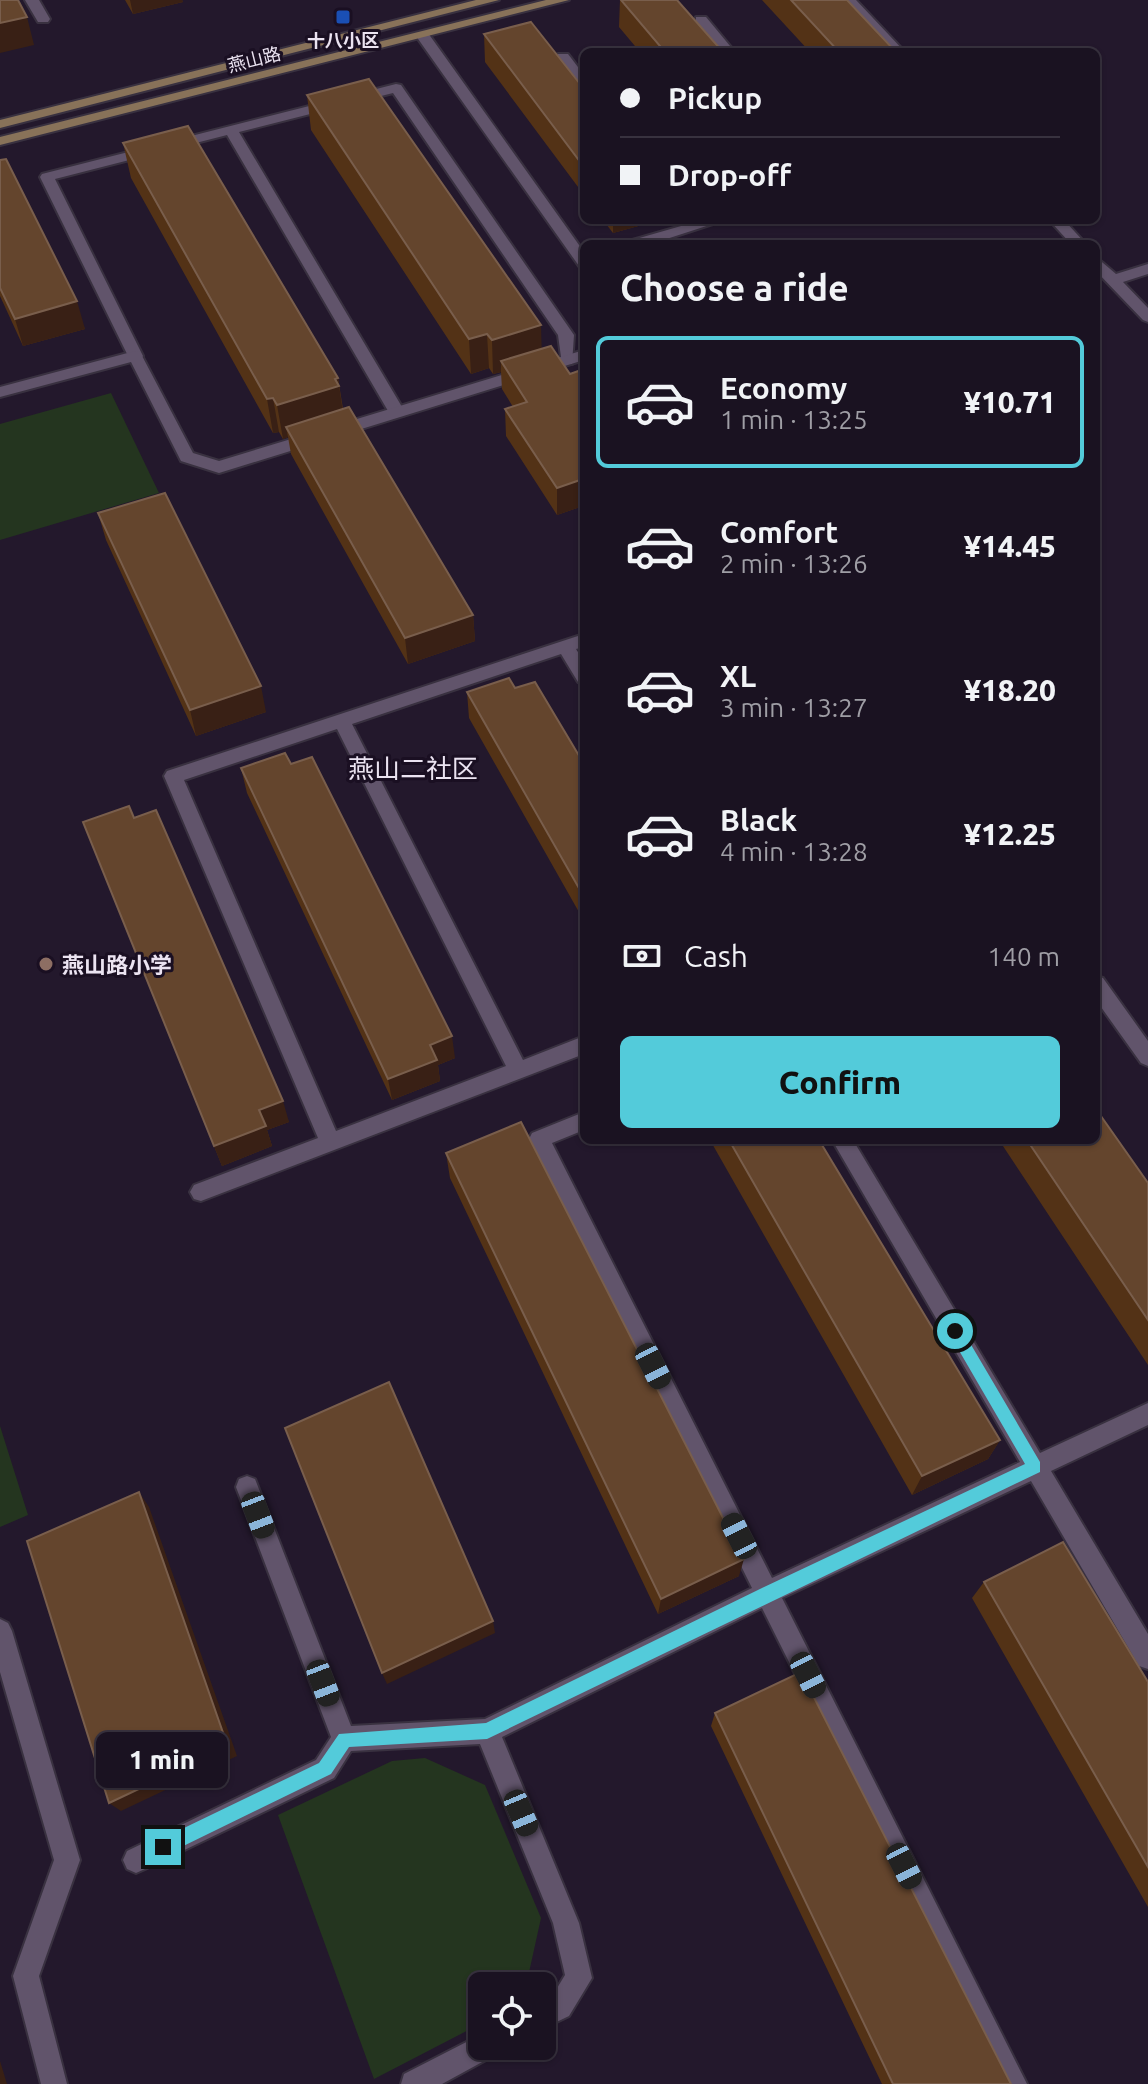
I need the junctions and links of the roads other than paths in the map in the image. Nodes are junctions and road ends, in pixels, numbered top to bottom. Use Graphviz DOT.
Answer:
graph roads {
  1 [pos="32,0"];
  2 [pos="492,0"];
  3 [pos="562,0"];
  4 [pos="849,0"];
  5 [pos="43,19"];
  6 [pos="701,20"];
  7 [pos="423,36"];
  8 [pos="725,48"];
  9 [pos="894,48"];
  10 [pos="563,57"];
  11 [pos="580,79"];
  12 [pos="0,124"];
  13 [pos="231,130"];
  14 [pos="0,141"];
  15 [pos="690,224"];
  16 [pos="1060,224"];
  17 [pos="645,240"];
  18 [pos="1075,240"];
  19 [pos="580,256"];
  20 [pos="1100,266"];
  21 [pos="1148,269"];
  22 [pos="1113,280"];
  23 [pos="1148,317"];
  24 [pos="135,356"];
  25 [pos="580,356"];
  26 [pos="567,360"];
  27 [pos="0,392"];
  28 [pos="397,412"];
  29 [pos="575,643"];
  30 [pos="341,720"];
  31 [pos="1100,989"];
  32 [pos="1141,1035"];
  33 [pos="580,1047"];
  34 [pos="1148,1057"];
  35 [pos="518,1070"];
  36 [pos="580,1123"];
  37 [pos="330,1142"];
  38 [pos="844,1144"];
  39 [pos="201,1192"];
  40 [pos="1148,1414"];
  41 [pos="1035,1467"];
  42 [pos="247,1487"];
  43 [pos="767,1593"];
  44 [pos="0,1631"];
  45 [pos="1148,1657"];
  46 [pos="487,1731"];
  47 [pos="344,1739"];
  48 [pos="136,1860"];
  49 [pos="556,2009"];
  50 [pos="468,2056"];
  51 [pos="54,2084"];
  52 [pos="414,2084"];
  53 [pos="1014,2084"];
  1 -- 5 [label="street"];
  2 -- 12 [label="main road, 燕山路"];
  3 -- 7 [label="main road, 燕山路"];
  4 -- 9 [label="street"];
  6 -- 8 [label="street"];
  7 -- 14 [label="main road, 燕山路"];
  7 -- 19 [label="street"];
  10 -- 11 [label="street"];
  13 -- 24 [label="street"];
  13 -- 26 [label="street"];
  13 -- 28 [label="street"];
  15 -- 17 [label="street"];
  16 -- 18 [label="street"];
  20 -- 22 [label="street"];
  21 -- 22 [label="street"];
  22 -- 23 [label="street"];
  24 -- 27 [label="street"];
  24 -- 28 [label="street"];
  25 -- 26 [label="street"];
  26 -- 28 [label="street"];
  29 -- 30 [label="street"];
  30 -- 35 [label="street"];
  30 -- 37 [label="street"];
  31 -- 32 [label="street"];
  32 -- 34 [label="street"];
  33 -- 35 [label="street"];
  35 -- 37 [label="street"];
  36 -- 43 [label="street"];
  37 -- 39 [label="street"];
  38 -- 41 [label="street"];
  40 -- 41 [label="street"];
  41 -- 43 [label="street"];
  41 -- 45 [label="street"];
  42 -- 47 [label="street"];
  43 -- 46 [label="street"];
  43 -- 53 [label="street"];
  44 -- 51 [label="street"];
  46 -- 47 [label="street"];
  46 -- 49 [label="street"];
  47 -- 48 [label="street"];
  50 -- 52 [label="street"];
}
